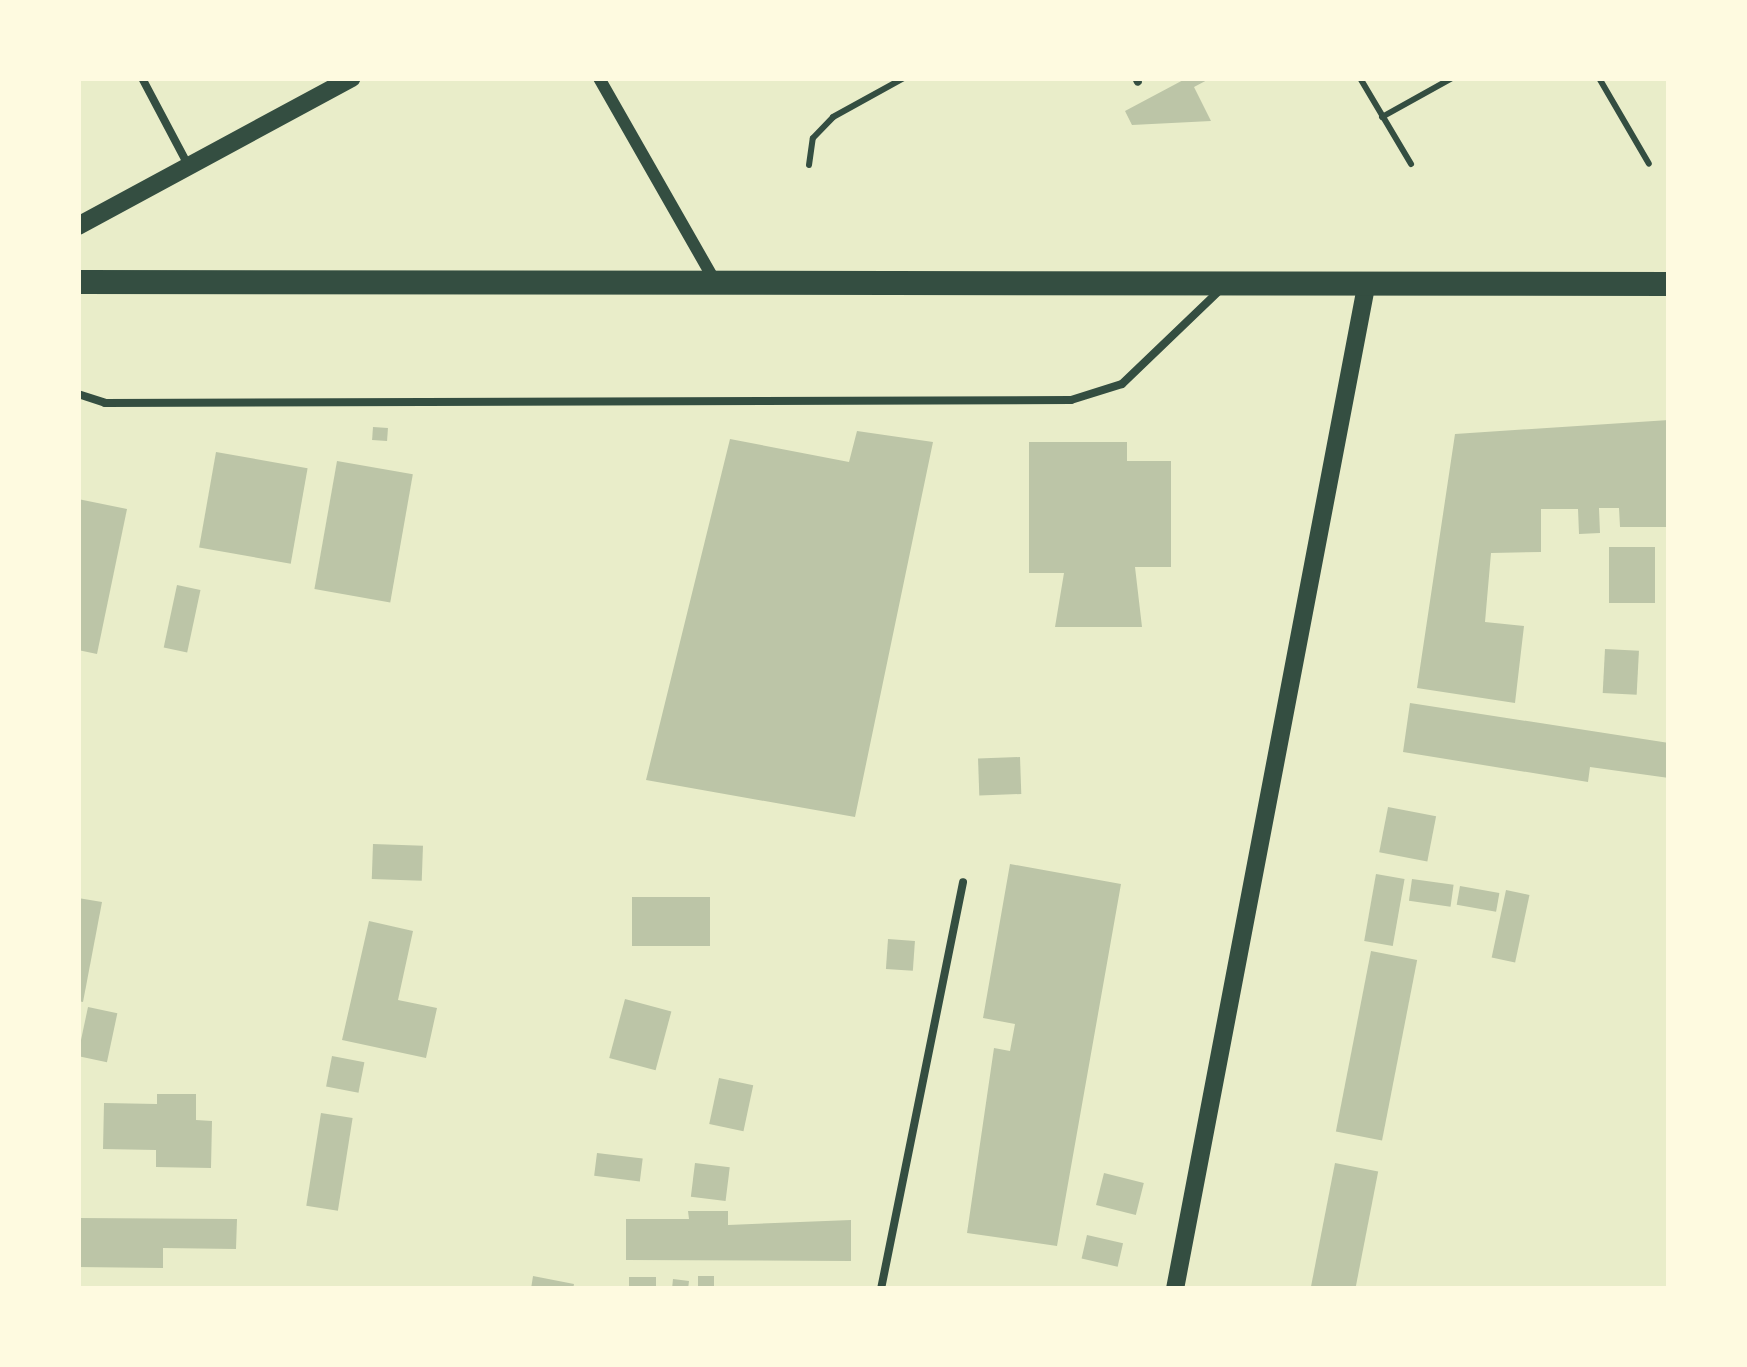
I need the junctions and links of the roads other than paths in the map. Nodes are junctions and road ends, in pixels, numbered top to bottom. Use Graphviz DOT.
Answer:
graph roads {
  1 [pos="142,78"];
  2 [pos="352,78"];
  3 [pos="599,78"];
  4 [pos="189,166"];
  5 [pos="78,226"];
  6 [pos="714,281"];
  7 [pos="78,282"];
  8 [pos="1226,284"];
  9 [pos="1669,284"];
  10 [pos="1366,286"];
  11 [pos="78,394"];
  12 [pos="963,882"];
  13 [pos="881,1289"];
  14 [pos="1175,1289"];
  1 -- 4 [label="lane"];
  2 -- 4 [label="street"];
  3 -- 6 [label="street"];
  4 -- 5 [label="street"];
  6 -- 7 [label="highway"];
  6 -- 8 [label="highway"];
  8 -- 10 [label="highway"];
  8 -- 11 [label="lane"];
  9 -- 10 [label="highway"];
  10 -- 14 [label="street"];
  12 -- 13 [label="lane"];
}
